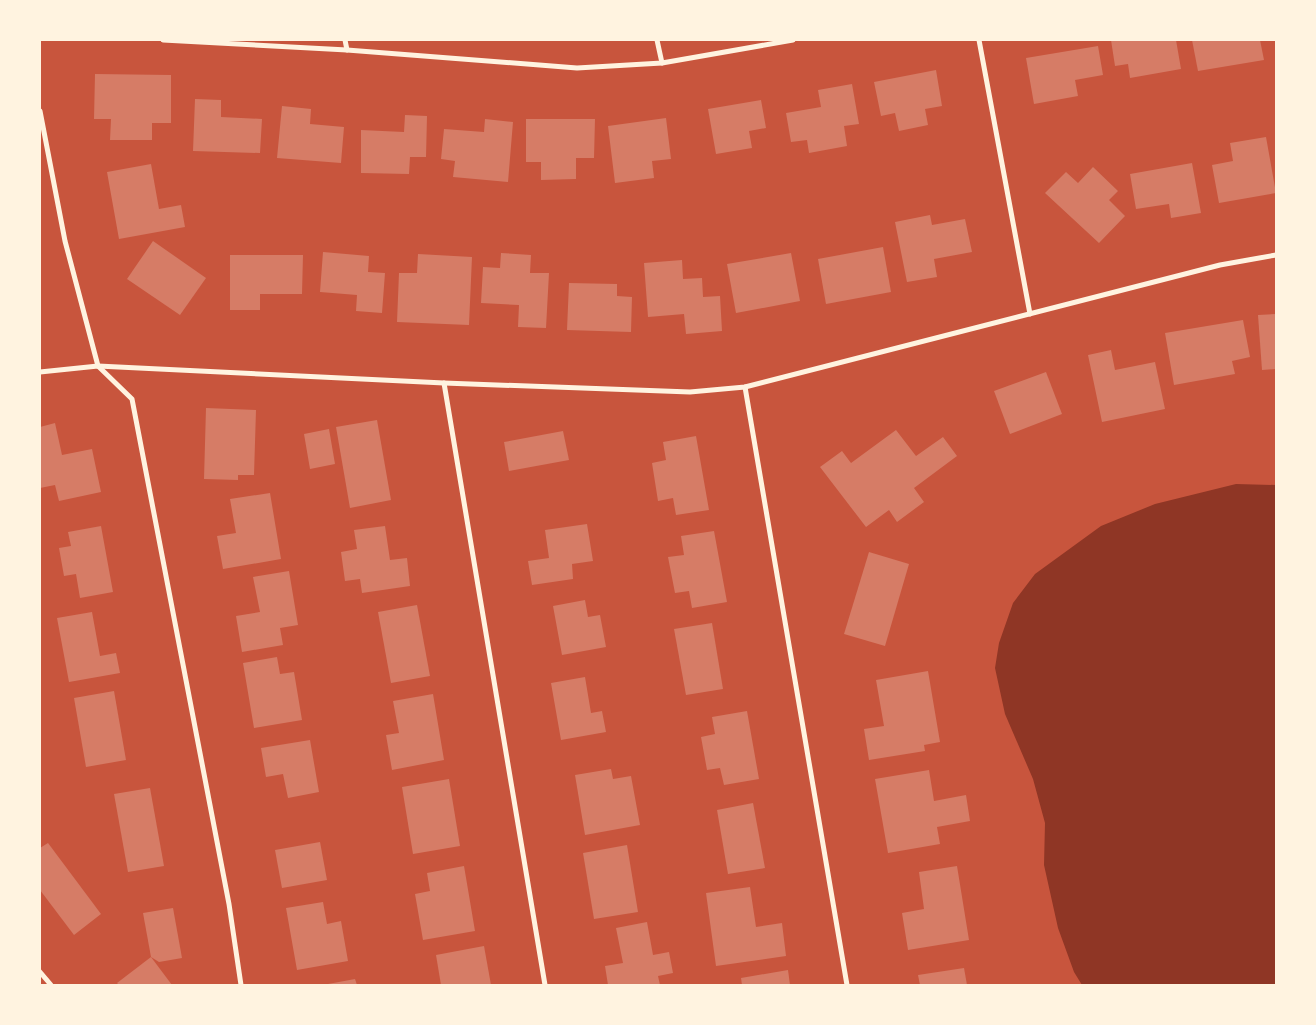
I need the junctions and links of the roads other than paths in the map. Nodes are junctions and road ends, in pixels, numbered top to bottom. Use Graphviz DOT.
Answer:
graph roads {
  1 [pos="163,40"];
  2 [pos="345,40"];
  3 [pos="657,40"];
  4 [pos="793,40"];
  5 [pos="979,40"];
  6 [pos="347,50"];
  7 [pos="662,63"];
  8 [pos="40,111"];
  9 [pos="1276,255"];
  10 [pos="1030,314"];
  11 [pos="98,366"];
  12 [pos="40,372"];
  13 [pos="444,383"];
  14 [pos="745,387"];
  15 [pos="40,972"];
  16 [pos="51,985"];
  17 [pos="241,985"];
  18 [pos="545,985"];
  19 [pos="847,985"];
  1 -- 6 [label="street"];
  2 -- 6 [label="street"];
  3 -- 7 [label="street"];
  4 -- 7 [label="street"];
  5 -- 10 [label="street"];
  6 -- 7 [label="street"];
  8 -- 11 [label="street"];
  9 -- 10 [label="street"];
  10 -- 14 [label="street"];
  11 -- 12 [label="street"];
  11 -- 13 [label="street"];
  11 -- 17 [label="street"];
  13 -- 14 [label="street"];
  13 -- 18 [label="street"];
  14 -- 19 [label="street"];
  15 -- 16 [label="street"];
}
